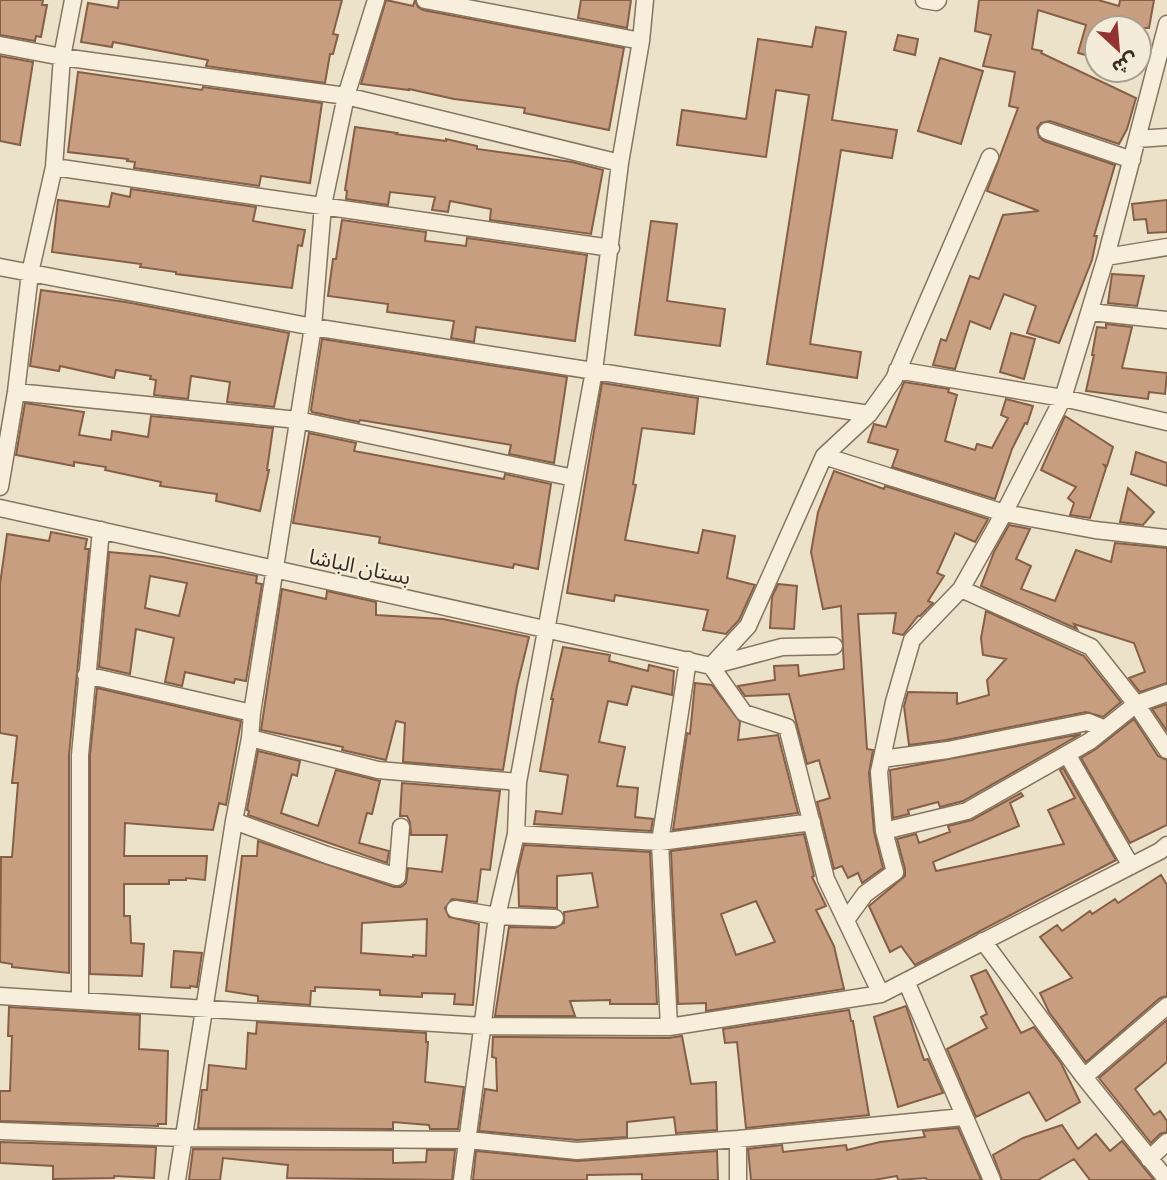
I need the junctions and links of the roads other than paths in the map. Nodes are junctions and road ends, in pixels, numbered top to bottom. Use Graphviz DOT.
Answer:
graph roads {
  1 [pos="73,0"];
  2 [pos="376,0"];
  3 [pos="425,0"];
  4 [pos="645,0"];
  5 [pos="924,0"];
  6 [pos="938,0"];
  7 [pos="1167,24"];
  8 [pos="641,41"];
  9 [pos="0,45"];
  10 [pos="62,57"];
  11 [pos="346,96"];
  12 [pos="1047,131"];
  13 [pos="1167,137"];
  14 [pos="1137,139"];
  15 [pos="990,157"];
  16 [pos="1132,160"];
  17 [pos="621,163"];
  18 [pos="54,167"];
  19 [pos="323,205"];
  20 [pos="1167,247"];
  21 [pos="611,248"];
  22 [pos="1106,257"];
  23 [pos="0,267"];
  24 [pos="30,273"];
  25 [pos="1090,312"];
  26 [pos="1167,320"];
  27 [pos="313,327"];
  28 [pos="897,370"];
  29 [pos="594,371"];
  30 [pos="16,392"];
  31 [pos="1063,398"];
  32 [pos="869,414"];
  33 [pos="298,420"];
  34 [pos="1167,422"];
  35 [pos="824,456"];
  36 [pos="574,478"];
  37 [pos="0,487"];
  38 [pos="0,508"];
  39 [pos="1004,513"];
  40 [pos="101,530"];
  41 [pos="1167,538"];
  42 [pos="275,569"];
  43 [pos="961,589"];
  44 [pos="547,629"];
  45 [pos="834,646"];
  46 [pos="688,660"];
  47 [pos="711,666"];
  48 [pos="86,675"];
  49 [pos="1167,693"];
  50 [pos="1136,704"];
  51 [pos="252,713"];
  52 [pos="1105,729"];
  53 [pos="250,738"];
  54 [pos="1167,750"];
  55 [pos="1067,754"];
  56 [pos="882,759"];
  57 [pos="518,782"];
  58 [pos="234,821"];
  59 [pos="812,822"];
  60 [pos="401,827"];
  61 [pos="884,831"];
  62 [pos="516,834"];
  63 [pos="660,842"];
  64 [pos="1165,852"];
  65 [pos="1130,866"];
  66 [pos="455,909"];
  67 [pos="497,916"];
  68 [pos="555,918"];
  69 [pos="846,920"];
  70 [pos="984,941"];
  71 [pos="906,981"];
  72 [pos="881,994"];
  73 [pos="0,996"];
  74 [pos="80,1001"];
  75 [pos="1167,1006"];
  76 [pos="204,1009"];
  77 [pos="483,1026"];
  78 [pos="668,1027"];
  79 [pos="1084,1077"];
  80 [pos="963,1117"];
  81 [pos="0,1131"];
  82 [pos="184,1138"];
  83 [pos="738,1139"];
  84 [pos="468,1140"];
  85 [pos="1167,1143"];
  86 [pos="1149,1159"];
  87 [pos="177,1180"];
  88 [pos="462,1180"];
  89 [pos="738,1180"];
  90 [pos="992,1180"];
  91 [pos="1167,1180"];
  1 -- 10 [label="street"];
  2 -- 11 [label="street"];
  3 -- 8 [label="street"];
  4 -- 8 [label="street"];
  5 -- 6 [label="street"];
  7 -- 14 [label="street"];
  8 -- 17 [label="street"];
  9 -- 10 [label="street"];
  10 -- 11 [label="street"];
  10 -- 18 [label="street"];
  11 -- 17 [label="street"];
  11 -- 19 [label="street"];
  12 -- 16 [label="street"];
  13 -- 14 [label="street"];
  14 -- 16 [label="street"];
  15 -- 28 [label="street"];
  16 -- 22 [label="street"];
  17 -- 21 [label="street"];
  18 -- 19 [label="street"];
  18 -- 24 [label="street"];
  19 -- 21 [label="street"];
  19 -- 27 [label="street"];
  20 -- 22 [label="street"];
  21 -- 29 [label="street"];
  22 -- 25 [label="street"];
  23 -- 24 [label="street"];
  24 -- 27 [label="street"];
  24 -- 30 [label="street"];
  25 -- 26 [label="street"];
  25 -- 31 [label="street"];
  27 -- 29 [label="street"];
  27 -- 33 [label="street"];
  28 -- 31 [label="street"];
  28 -- 32 [label="street"];
  29 -- 32 [label="street"];
  29 -- 36 [label="street"];
  30 -- 33 [label="street"];
  30 -- 37 [label="street"];
  31 -- 34 [label="street"];
  31 -- 39 [label="street"];
  32 -- 35 [label="street"];
  33 -- 36 [label="street"];
  33 -- 42 [label="street"];
  35 -- 39 [label="street"];
  35 -- 47 [label="street"];
  36 -- 44 [label="street"];
  38 -- 40 [label="street, بستان الباشا"];
  39 -- 41 [label="street"];
  39 -- 43 [label="street"];
  40 -- 42 [label="street, بستان الباشا"];
  40 -- 48 [label="street"];
  42 -- 44 [label="street, بستان الباشا"];
  42 -- 51 [label="street"];
  43 -- 50 [label="street"];
  43 -- 56 [label="street"];
  44 -- 46 [label="street, بستان الباشا"];
  44 -- 57 [label="street"];
  45 -- 47 [label="street"];
  46 -- 47 [label="street, بستان الباشا"];
  46 -- 63 [label="street"];
  47 -- 59 [label="street"];
  48 -- 51 [label="street"];
  48 -- 74 [label="street"];
  49 -- 50 [label="street"];
  50 -- 52 [label="street"];
  50 -- 54 [label="street"];
  51 -- 53 [label="street"];
  52 -- 55 [label="street"];
  52 -- 56 [label="street"];
  53 -- 57 [label="street"];
  53 -- 58 [label="street"];
  55 -- 61 [label="street"];
  55 -- 65 [label="street"];
  56 -- 61 [label="street"];
  57 -- 62 [label="street"];
  58 -- 60 [label="street"];
  58 -- 76 [label="street"];
  59 -- 63 [label="street"];
  59 -- 69 [label="street"];
  61 -- 69 [label="street"];
  62 -- 63 [label="street"];
  62 -- 67 [label="street"];
  63 -- 78 [label="street"];
  64 -- 65 [label="street"];
  65 -- 70 [label="street"];
  66 -- 67 [label="street"];
  67 -- 68 [label="street"];
  67 -- 77 [label="street"];
  69 -- 72 [label="street"];
  70 -- 71 [label="street"];
  70 -- 79 [label="street"];
  71 -- 72 [label="street"];
  71 -- 80 [label="street"];
  72 -- 78 [label="street"];
  73 -- 74 [label="street"];
  74 -- 76 [label="street"];
  75 -- 79 [label="street"];
  76 -- 77 [label="street"];
  76 -- 82 [label="street"];
  77 -- 78 [label="street"];
  77 -- 84 [label="street"];
  79 -- 86 [label="street"];
  80 -- 83 [label="street"];
  80 -- 90 [label="street"];
  81 -- 82 [label="street"];
  82 -- 84 [label="street"];
  82 -- 87 [label="street"];
  83 -- 84 [label="street"];
  83 -- 89 [label="street"];
  84 -- 88 [label="street"];
  85 -- 86 [label="street"];
  86 -- 91 [label="street"];
}
